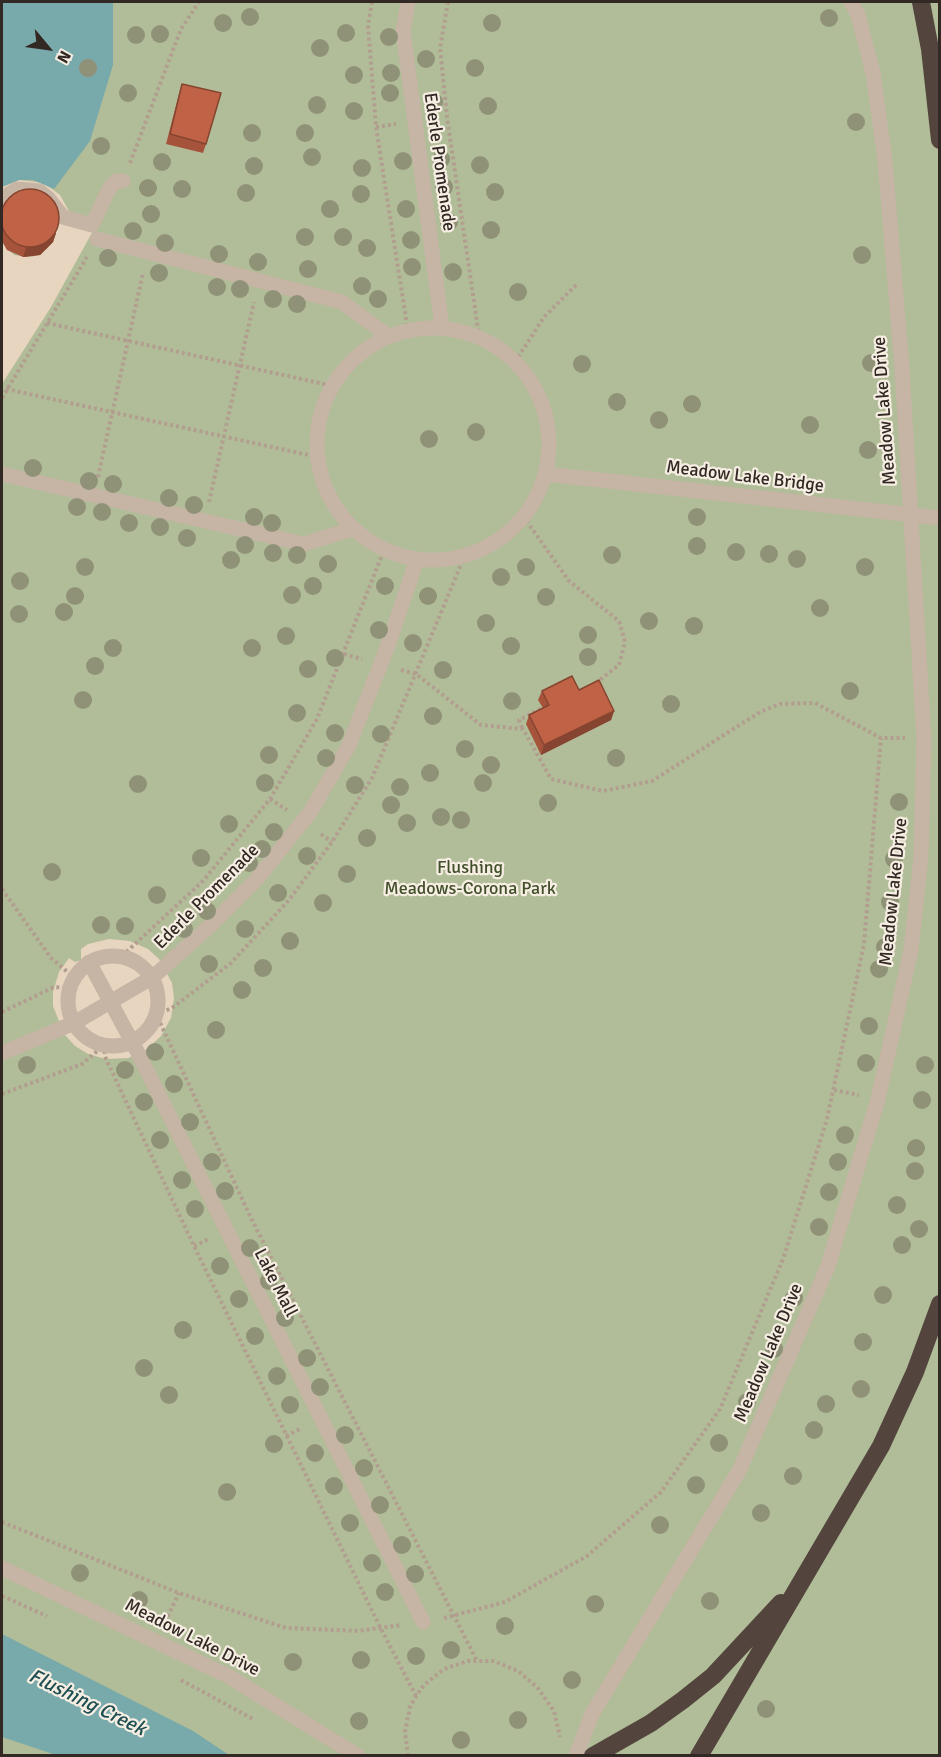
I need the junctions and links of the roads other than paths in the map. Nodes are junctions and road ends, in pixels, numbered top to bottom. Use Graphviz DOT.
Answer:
graph roads {
  1 [pos="408,2"];
  2 [pos="851,2"];
  3 [pos="921,2"];
  4 [pos="939,140"];
  5 [pos="123,181"];
  6 [pos="2,198"];
  7 [pos="97,239"];
  8 [pos="442,327"];
  9 [pos="388,336"];
  10 [pos="2,474"];
  11 [pos="546,474"];
  12 [pos="939,519"];
  13 [pos="352,528"];
  14 [pos="417,560"];
  15 [pos="89,962"];
  16 [pos="153,977"];
  17 [pos="110,1002"];
  18 [pos="74,1023"];
  19 [pos="132,1042"];
  20 [pos="2,1053"];
  21 [pos="939,1304"];
  22 [pos="2,1568"];
  23 [pos="804,1577"];
  24 [pos="423,1622"];
  25 [pos="358,1755"];
  26 [pos="576,1755"];
  27 [pos="593,1755"];
  28 [pos="699,1755"];
  1 -- 8 [label="street, Ederle Promenade"];
  2 -- 26 [label="street, Meadow Lake Drive"];
  3 -- 4 [label="highway"];
  5 -- 6 [label="street"];
  7 -- 9 [label="street"];
  8 -- 9 [label="street"];
  8 -- 11 [label="street"];
  9 -- 13 [label="street"];
  10 -- 13 [label="street"];
  11 -- 12 [label="street, Meadow Lake Bridge"];
  11 -- 14 [label="street"];
  13 -- 14 [label="street"];
  14 -- 16 [label="street, Ederle Promenade"];
  15 -- 16 [label="street"];
  15 -- 17 [label="street, Lake Mall"];
  15 -- 18 [label="street"];
  16 -- 17 [label="street, Ederle Promenade"];
  16 -- 19 [label="street"];
  17 -- 18 [label="street, Ederle Promenade"];
  17 -- 19 [label="street, Lake Mall"];
  18 -- 19 [label="street"];
  18 -- 20 [label="street, Ederle Promenade"];
  19 -- 24 [label="street, Lake Mall"];
  21 -- 23 [label="highway"];
  22 -- 25 [label="street, Meadow Lake Drive"];
  23 -- 27 [label="highway"];
  23 -- 28 [label="highway"];
}
